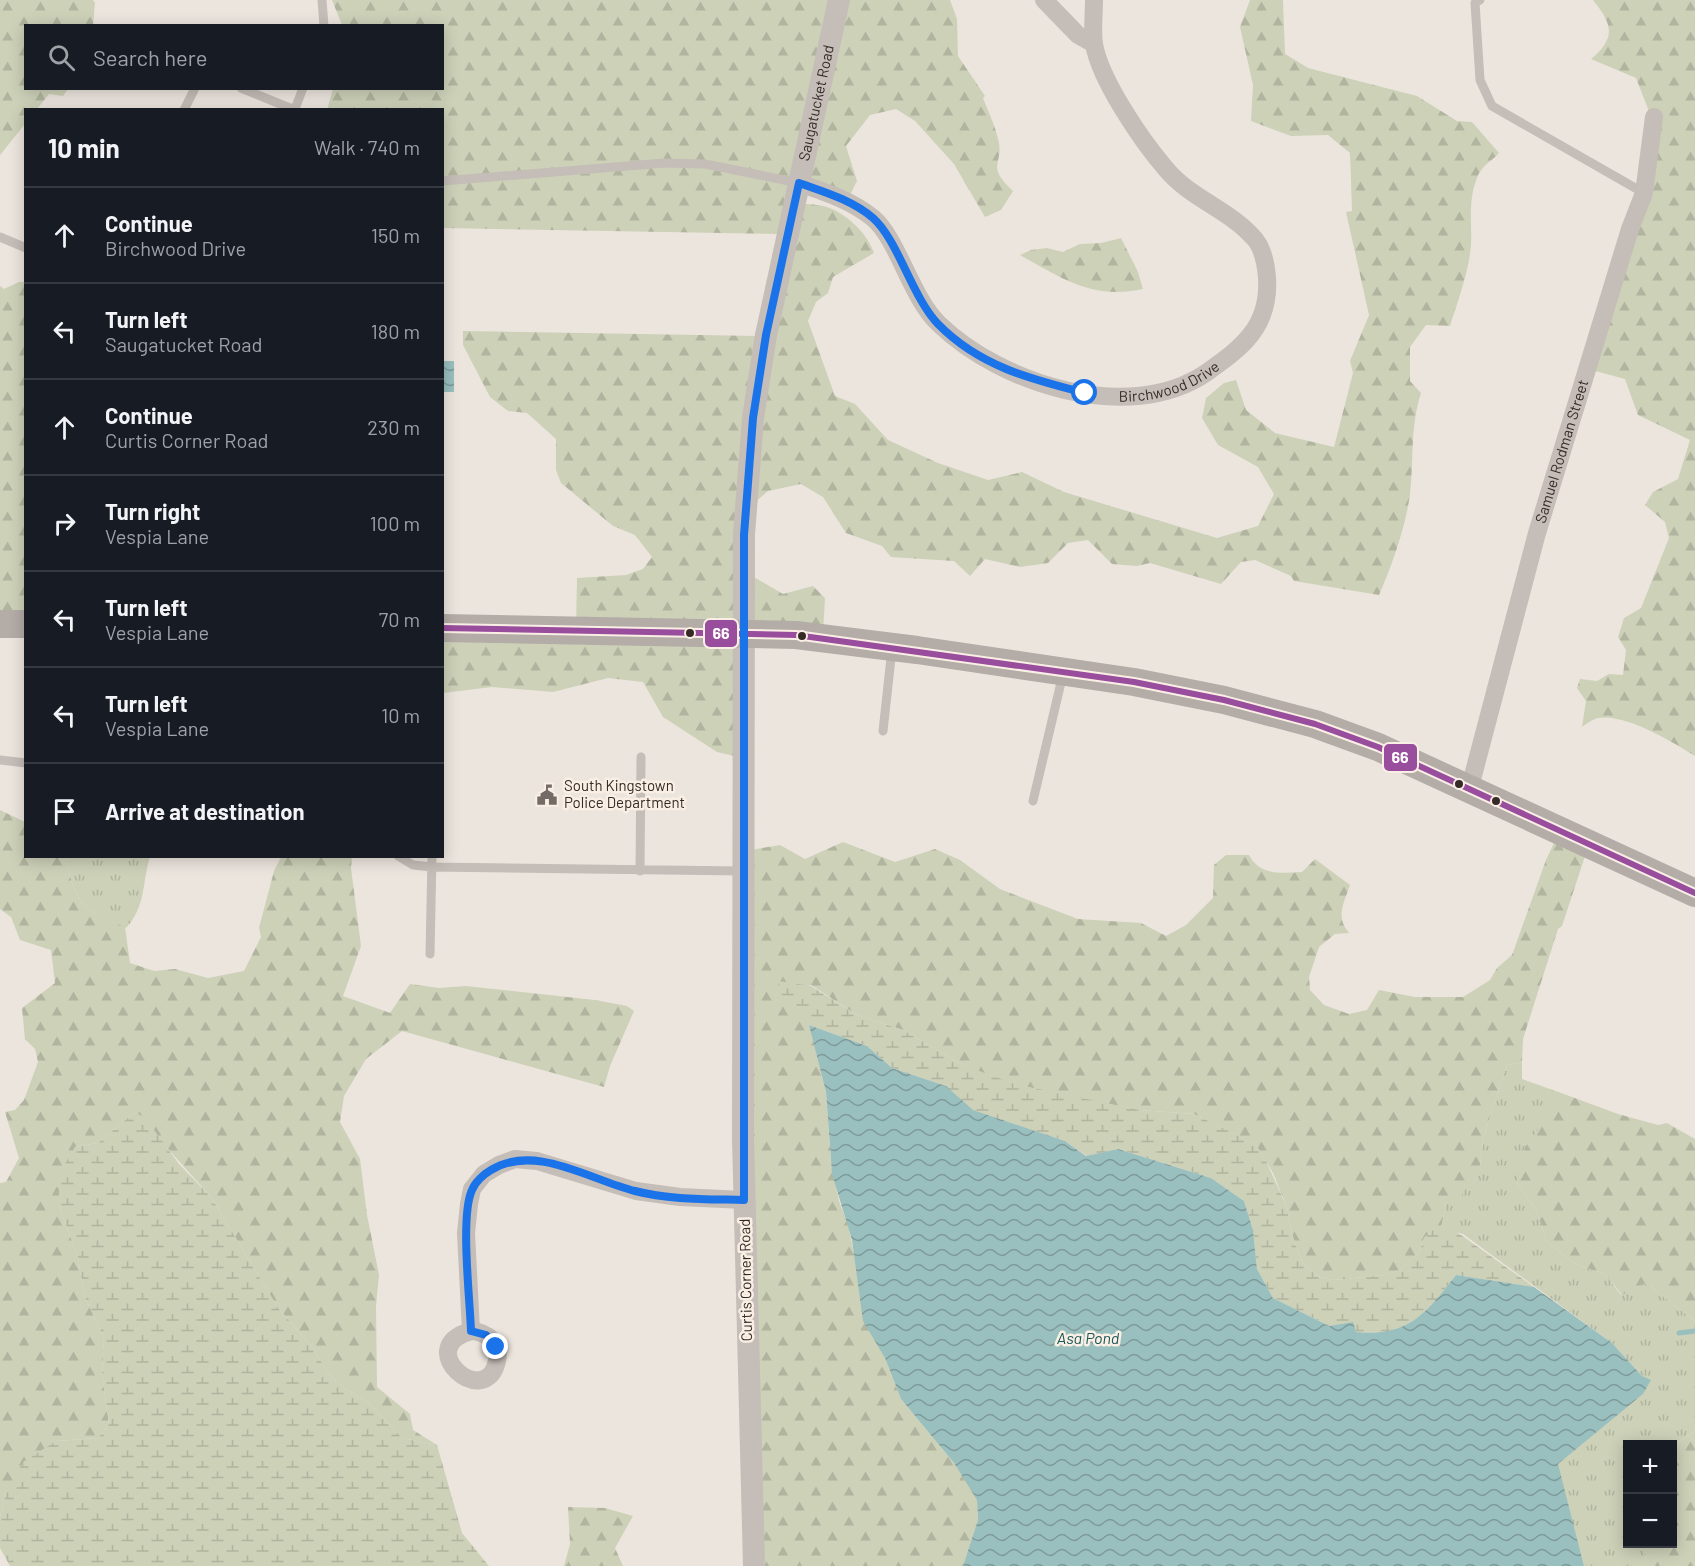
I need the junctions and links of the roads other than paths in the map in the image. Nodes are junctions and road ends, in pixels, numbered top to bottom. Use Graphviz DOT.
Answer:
graph roads {
  1 [pos="322,0"];
  2 [pos="839,0"];
  3 [pos="1044,0"];
  4 [pos="1094,0"];
  5 [pos="1476,1"];
  6 [pos="324,24"];
  7 [pos="1094,44"];
  8 [pos="194,90"];
  9 [pos="246,90"];
  10 [pos="302,90"];
  11 [pos="185,108"];
  12 [pos="292,108"];
  13 [pos="295,108"];
  14 [pos="1654,117"];
  15 [pos="444,180"];
  16 [pos="799,183"];
  17 [pos="1644,194"];
  18 [pos="0,237"];
  19 [pos="24,247"];
  20 [pos="0,624"];
  21 [pos="24,624"];
  22 [pos="444,628"];
  23 [pos="745,633"];
  24 [pos="892,646"];
  25 [pos="1063,672"];
  26 [pos="883,730"];
  27 [pos="641,757"];
  28 [pos="0,760"];
  29 [pos="24,763"];
  30 [pos="1470,787"];
  31 [pos="1034,801"];
  32 [pos="401,858"];
  33 [pos="432,858"];
  34 [pos="432,867"];
  35 [pos="639,871"];
  36 [pos="742,871"];
  37 [pos="1695,893"];
  38 [pos="430,954"];
  39 [pos="744,1200"];
  40 [pos="471,1331"];
  41 [pos="754,1566"];
  1 -- 6 [label="lane"];
  2 -- 16 [label="street, Saugatucket Road"];
  3 -- 7 [label="street"];
  4 -- 7 [label="street, Birchwood Drive"];
  5 -- 17 [label="lane"];
  7 -- 16 [label="street, Birchwood Drive"];
  8 -- 11 [label="lane"];
  9 -- 12 [label="lane"];
  10 -- 13 [label="lane"];
  14 -- 17 [label="street, Samuel Rodman Street"];
  15 -- 16 [label="lane"];
  16 -- 23 [label="street, Saugatucket Road"];
  17 -- 30 [label="street, Samuel Rodman Street"];
  18 -- 19 [label="lane"];
  20 -- 21 [label="main road"];
  22 -- 23 [label="main road"];
  23 -- 24 [label="main road"];
  23 -- 36 [label="street, Curtis Corner Road"];
  24 -- 25 [label="main road"];
  24 -- 26 [label="lane"];
  25 -- 30 [label="main road"];
  25 -- 31 [label="lane"];
  27 -- 35 [label="lane"];
  28 -- 29 [label="lane"];
  30 -- 37 [label="main road"];
  32 -- 34 [label="lane"];
  33 -- 34 [label="lane"];
  34 -- 35 [label="lane"];
  34 -- 38 [label="lane"];
  35 -- 36 [label="lane"];
  36 -- 39 [label="street, Curtis Corner Road"];
  39 -- 40 [label="street"];
  39 -- 41 [label="street, Curtis Corner Road"];
}
